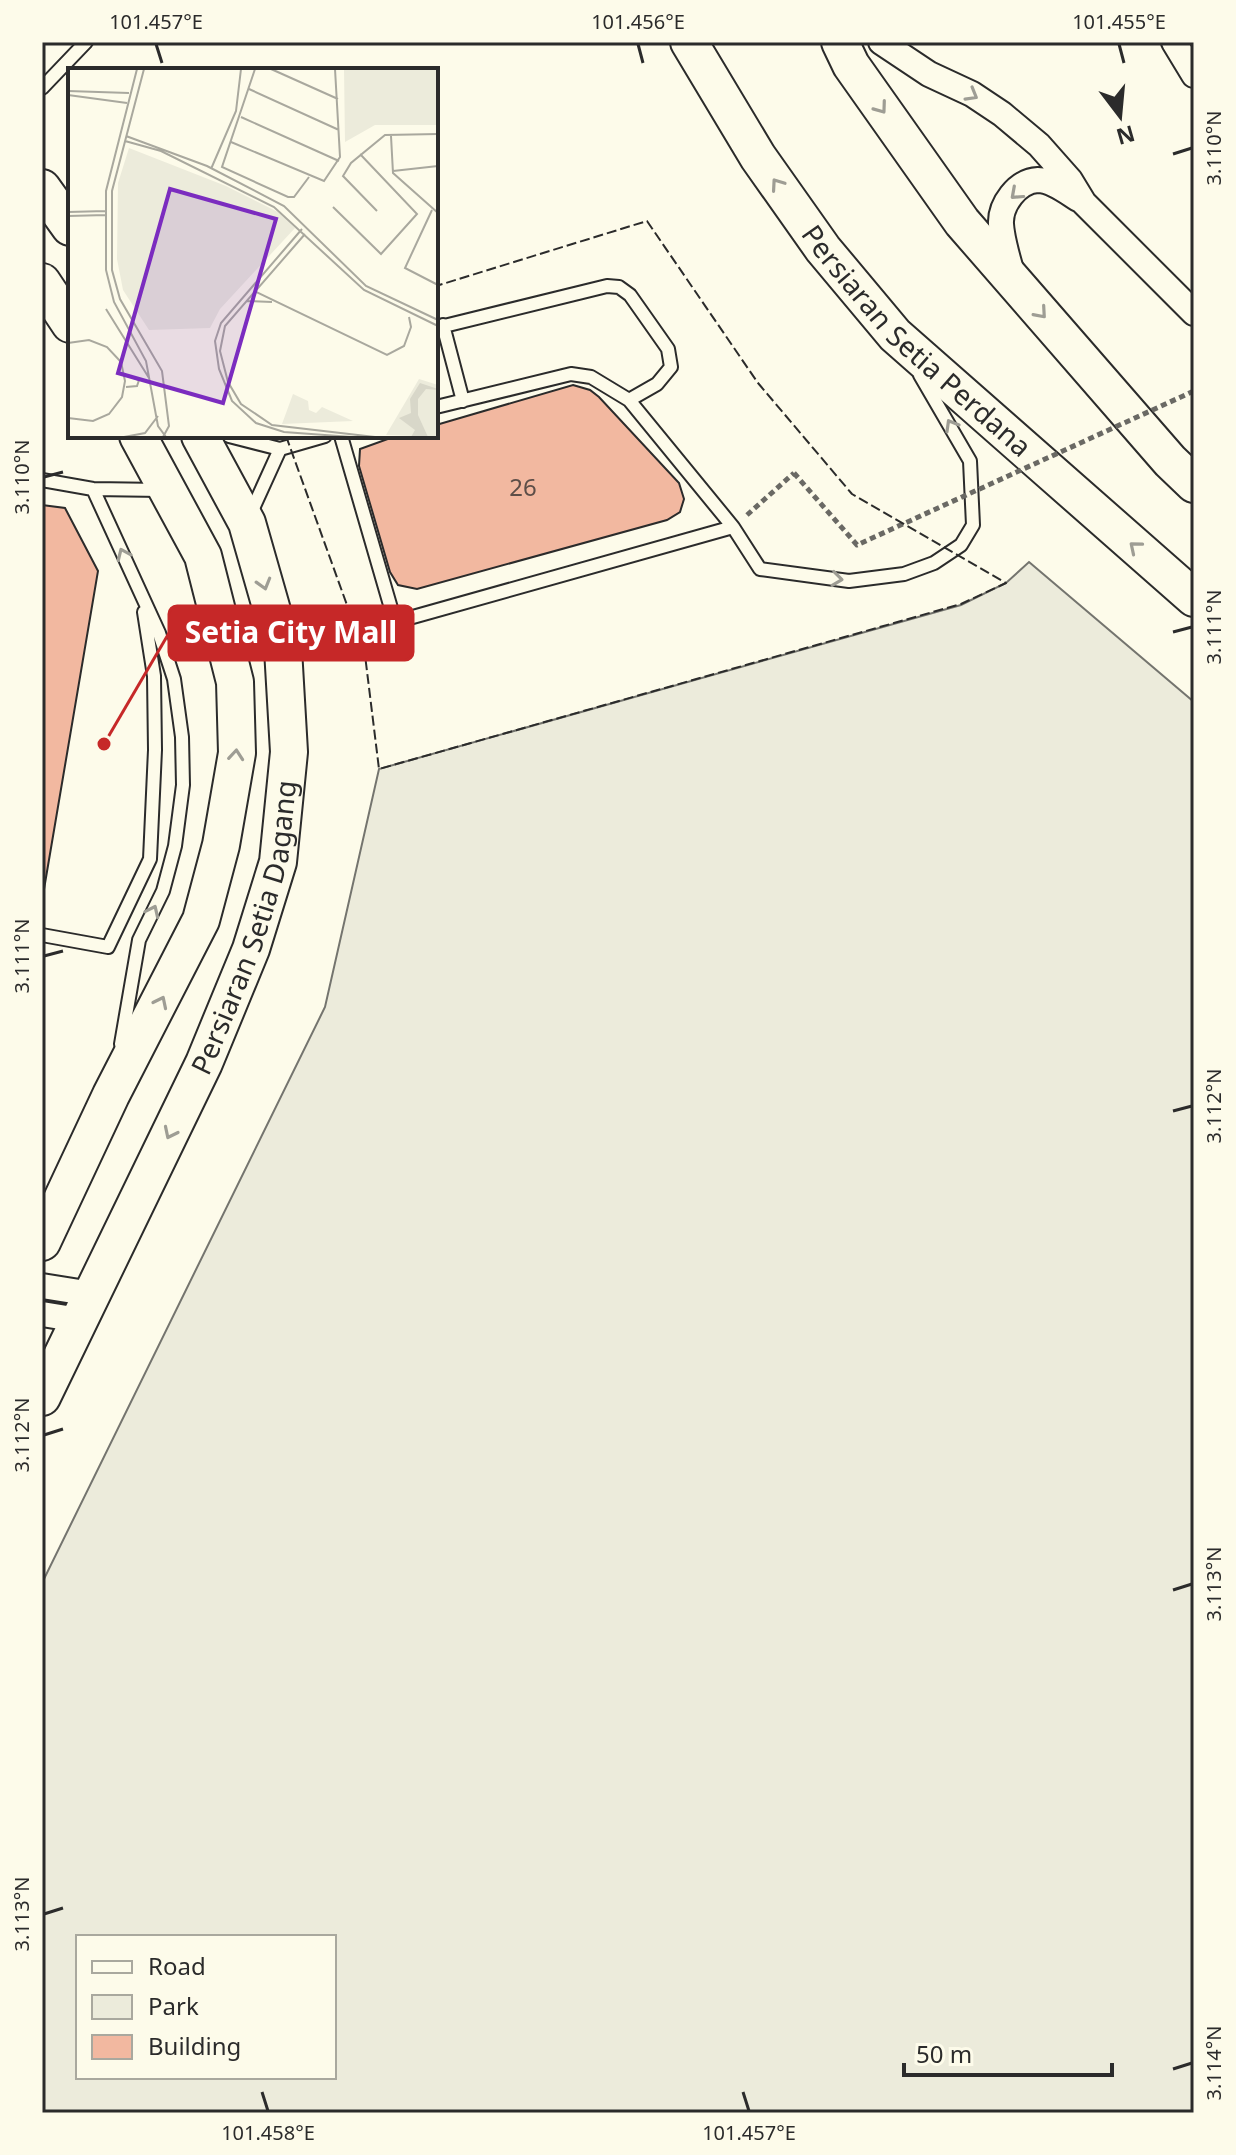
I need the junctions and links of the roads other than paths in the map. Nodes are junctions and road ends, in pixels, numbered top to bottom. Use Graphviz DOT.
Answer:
graph roads {
  1 [pos="86,42"];
  2 [pos="689,42"];
  3 [pos="840,42"];
  4 [pos="881,42"];
  5 [pos="1174,42"];
  6 [pos="1194,75"];
  7 [pos="42,88"];
  8 [pos="42,188"];
  9 [pos="1084,203"];
  10 [pos="68,224"];
  11 [pos="1014,281"];
  12 [pos="42,282"];
  13 [pos="1194,313"];
  14 [pos="68,321"];
  15 [pos="440,326"];
  16 [pos="895,335"];
  17 [pos="629,400"];
  18 [pos="463,401"];
  19 [pos="438,407"];
  20 [pos="139,438"];
  21 [pos="201,438"];
  22 [pos="237,438"];
  23 [pos="318,438"];
  24 [pos="342,438"];
  25 [pos="280,449"];
  26 [pos="42,480"];
  27 [pos="1194,484"];
  28 [pos="93,489"];
  29 [pos="168,491"];
  30 [pos="247,523"];
  31 [pos="733,527"];
  32 [pos="141,595"];
  33 [pos="1194,598"];
  34 [pos="395,622"];
  35 [pos="283,649"];
  36 [pos="42,935"];
  37 [pos="111,1095"];
  38 [pos="80,1161"];
  39 [pos="42,1193"];
  40 [pos="42,1242"];
  41 [pos="42,1286"];
  42 [pos="86,1307"];
  43 [pos="42,1314"];
  44 [pos="42,1397"];
  1 -- 7 [label="lane"];
  16 -- 2 [label="street, Persiaran Setia Perdana, one-way"];
  3 -- 11 [label="street, one-way"];
  4 -- 9 [label="street, one-way"];
  5 -- 6 [label="street"];
  8 -- 10 [label="street"];
  9 -- 11 [label="street, one-way"];
  9 -- 13 [label="street"];
  11 -- 27 [label="street, one-way"];
  12 -- 14 [label="street"];
  15 -- 17 [label="lane"];
  15 -- 18 [label="lane"];
  31 -- 16 [label="lane, one-way"];
  33 -- 16 [label="street, Persiaran Setia Perdana, one-way"];
  17 -- 18 [label="lane"];
  17 -- 31 [label="lane"];
  18 -- 19 [label="lane"];
  20 -- 29 [label="street, Persiaran Setia Dagang"];
  21 -- 30 [label="street, Persiaran Setia Dagang"];
  22 -- 25 [label="lane"];
  23 -- 25 [label="lane"];
  24 -- 34 [label="lane"];
  25 -- 30 [label="lane"];
  26 -- 28 [label="lane"];
  28 -- 29 [label="lane"];
  32 -- 28 [label="lane, one-way"];
  37 -- 29 [label="street, Persiaran Setia Dagang, one-way"];
  30 -- 35 [label="street, Persiaran Setia Dagang, one-way"];
  31 -- 34 [label="lane"];
  32 -- 36 [label="lane"];
  37 -- 32 [label="lane, one-way"];
  34 -- 35 [label="lane"];
  35 -- 42 [label="street, Persiaran Setia Dagang, one-way"];
  37 -- 38 [label="street, Persiaran Setia Dagang"];
  38 -- 39 [label="street"];
  38 -- 40 [label="street, Persiaran Setia Dagang"];
  41 -- 42 [label="street"];
  42 -- 43 [label="street"];
  42 -- 44 [label="street, Persiaran Setia Dagang"];
}
